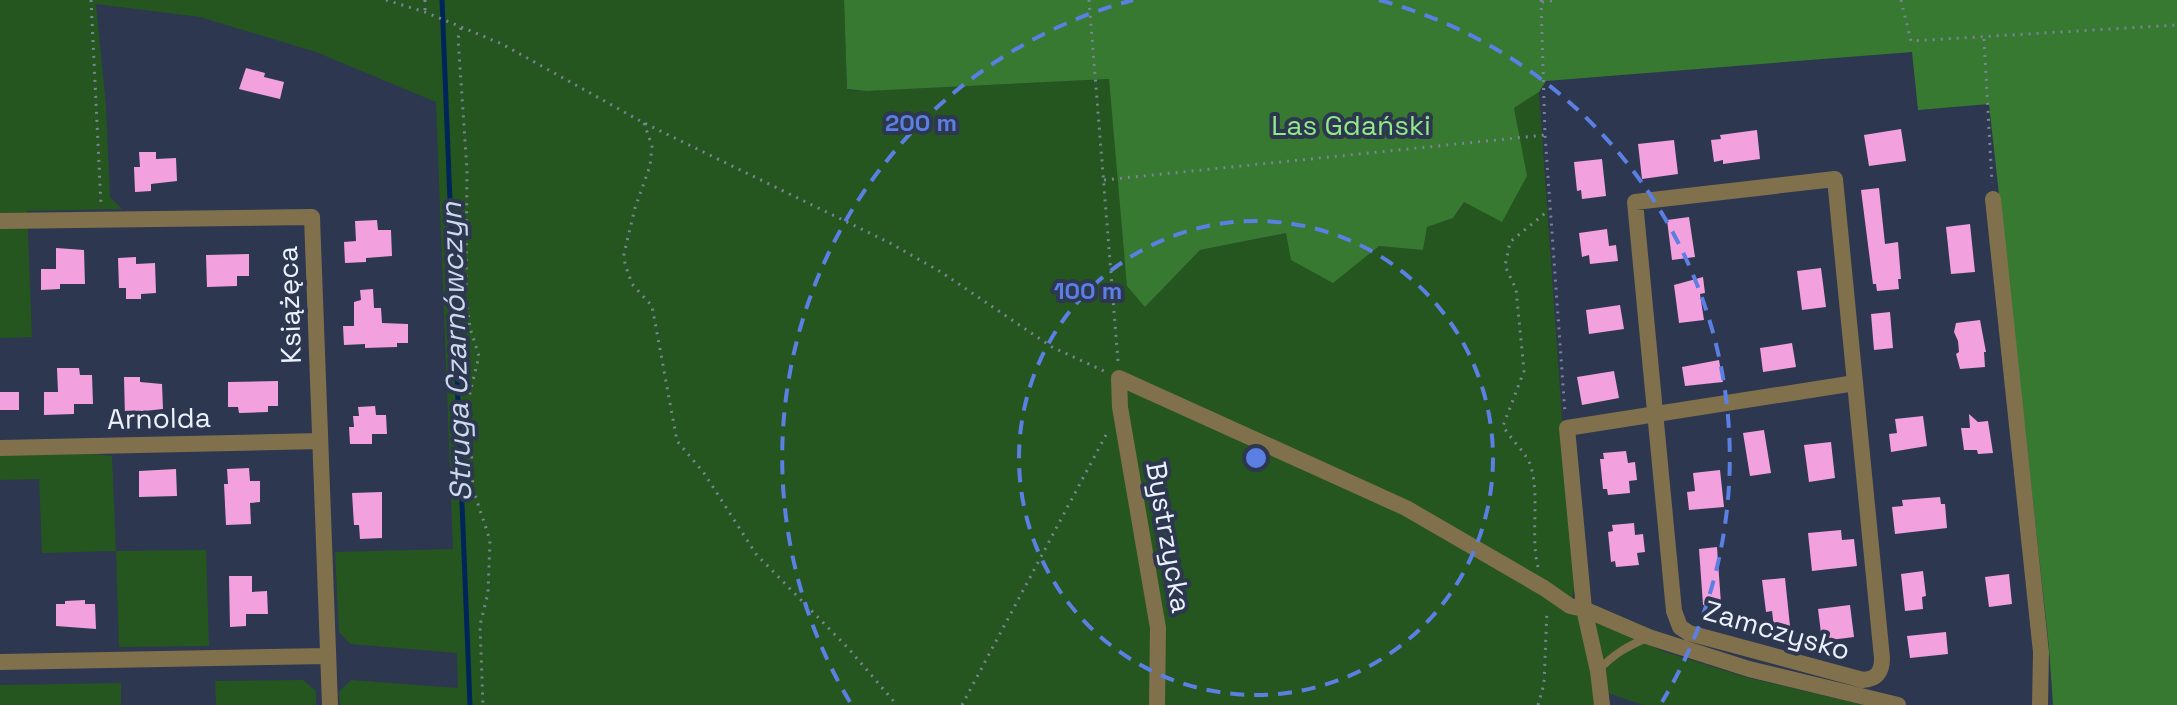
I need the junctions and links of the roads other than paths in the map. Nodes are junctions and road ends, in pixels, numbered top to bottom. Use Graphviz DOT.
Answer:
graph roads {
  1 [pos="1993,199"];
  2 [pos="0,221"];
  3 [pos="1855,383"];
  4 [pos="1656,414"];
  5 [pos="319,441"];
  6 [pos="0,448"];
  7 [pos="1584,609"];
  8 [pos="1649,637"];
  9 [pos="328,656"];
  10 [pos="0,662"];
  11 [pos="1598,671"];
  12 [pos="330,705"];
  13 [pos="1157,705"];
  14 [pos="1602,705"];
  15 [pos="1898,705"];
  16 [pos="2040,705"];
  1 -- 16 [label="street"];
  2 -- 5 [label="street, Książęca"];
  3 -- 4 [label="street"];
  3 -- 4 [label="street, Zamczysko"];
  3 -- 4 [label="street, Zamczysko"];
  4 -- 7 [label="street"];
  5 -- 6 [label="street, Arnolda"];
  5 -- 9 [label="street, Książęca"];
  7 -- 8 [label="street"];
  7 -- 11 [label="street"];
  7 -- 13 [label="street, Bystrzycka"];
  8 -- 11 [label="lane"];
  8 -- 15 [label="street"];
  9 -- 10 [label="street"];
  9 -- 12 [label="street, Książęca"];
  11 -- 14 [label="street"];
}
